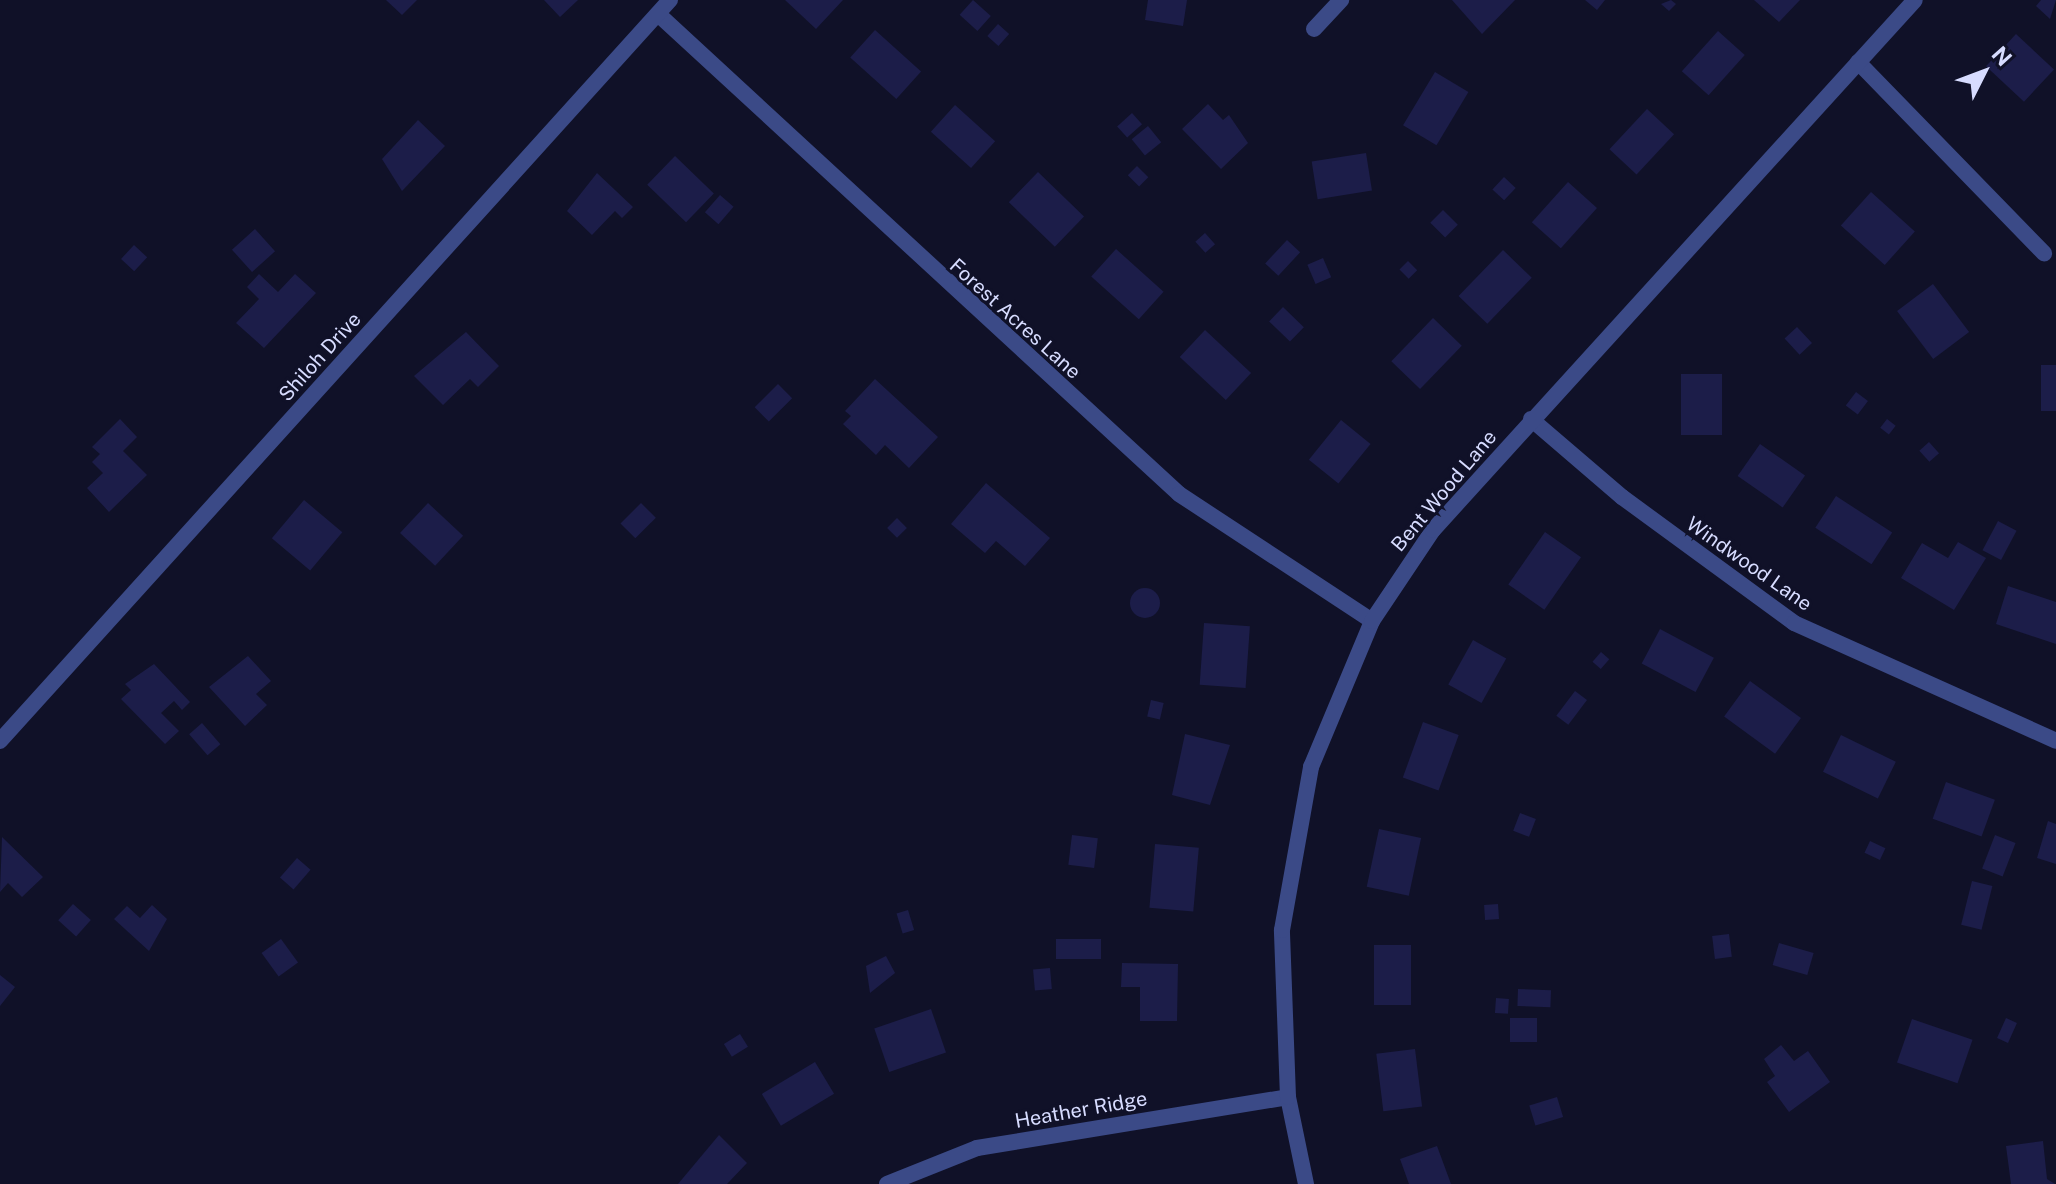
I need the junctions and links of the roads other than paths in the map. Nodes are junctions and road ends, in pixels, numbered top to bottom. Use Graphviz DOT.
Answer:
graph roads {
  1 [pos="670,0"];
  2 [pos="1341,0"];
  3 [pos="1915,0"];
  4 [pos="658,14"];
  5 [pos="1314,29"];
  6 [pos="1858,62"];
  7 [pos="2044,253"];
  8 [pos="1531,419"];
  9 [pos="1372,621"];
  10 [pos="0,741"];
  11 [pos="2056,741"];
  12 [pos="1288,1097"];
  13 [pos="887,1184"];
  14 [pos="1306,1184"];
  1 -- 4 [label="street, Shiloh Drive"];
  2 -- 5 [label="street"];
  3 -- 6 [label="street, Bent Wood Lane"];
  4 -- 9 [label="street, Forest Acres Lane"];
  4 -- 10 [label="street, Shiloh Drive"];
  6 -- 7 [label="street"];
  6 -- 8 [label="street, Bent Wood Lane"];
  8 -- 9 [label="street, Bent Wood Lane"];
  8 -- 11 [label="street, Windwood Lane"];
  9 -- 12 [label="street, Bent Wood Lane"];
  12 -- 13 [label="street, Heather Ridge"];
  12 -- 14 [label="street, Bent Wood Lane"];
}
